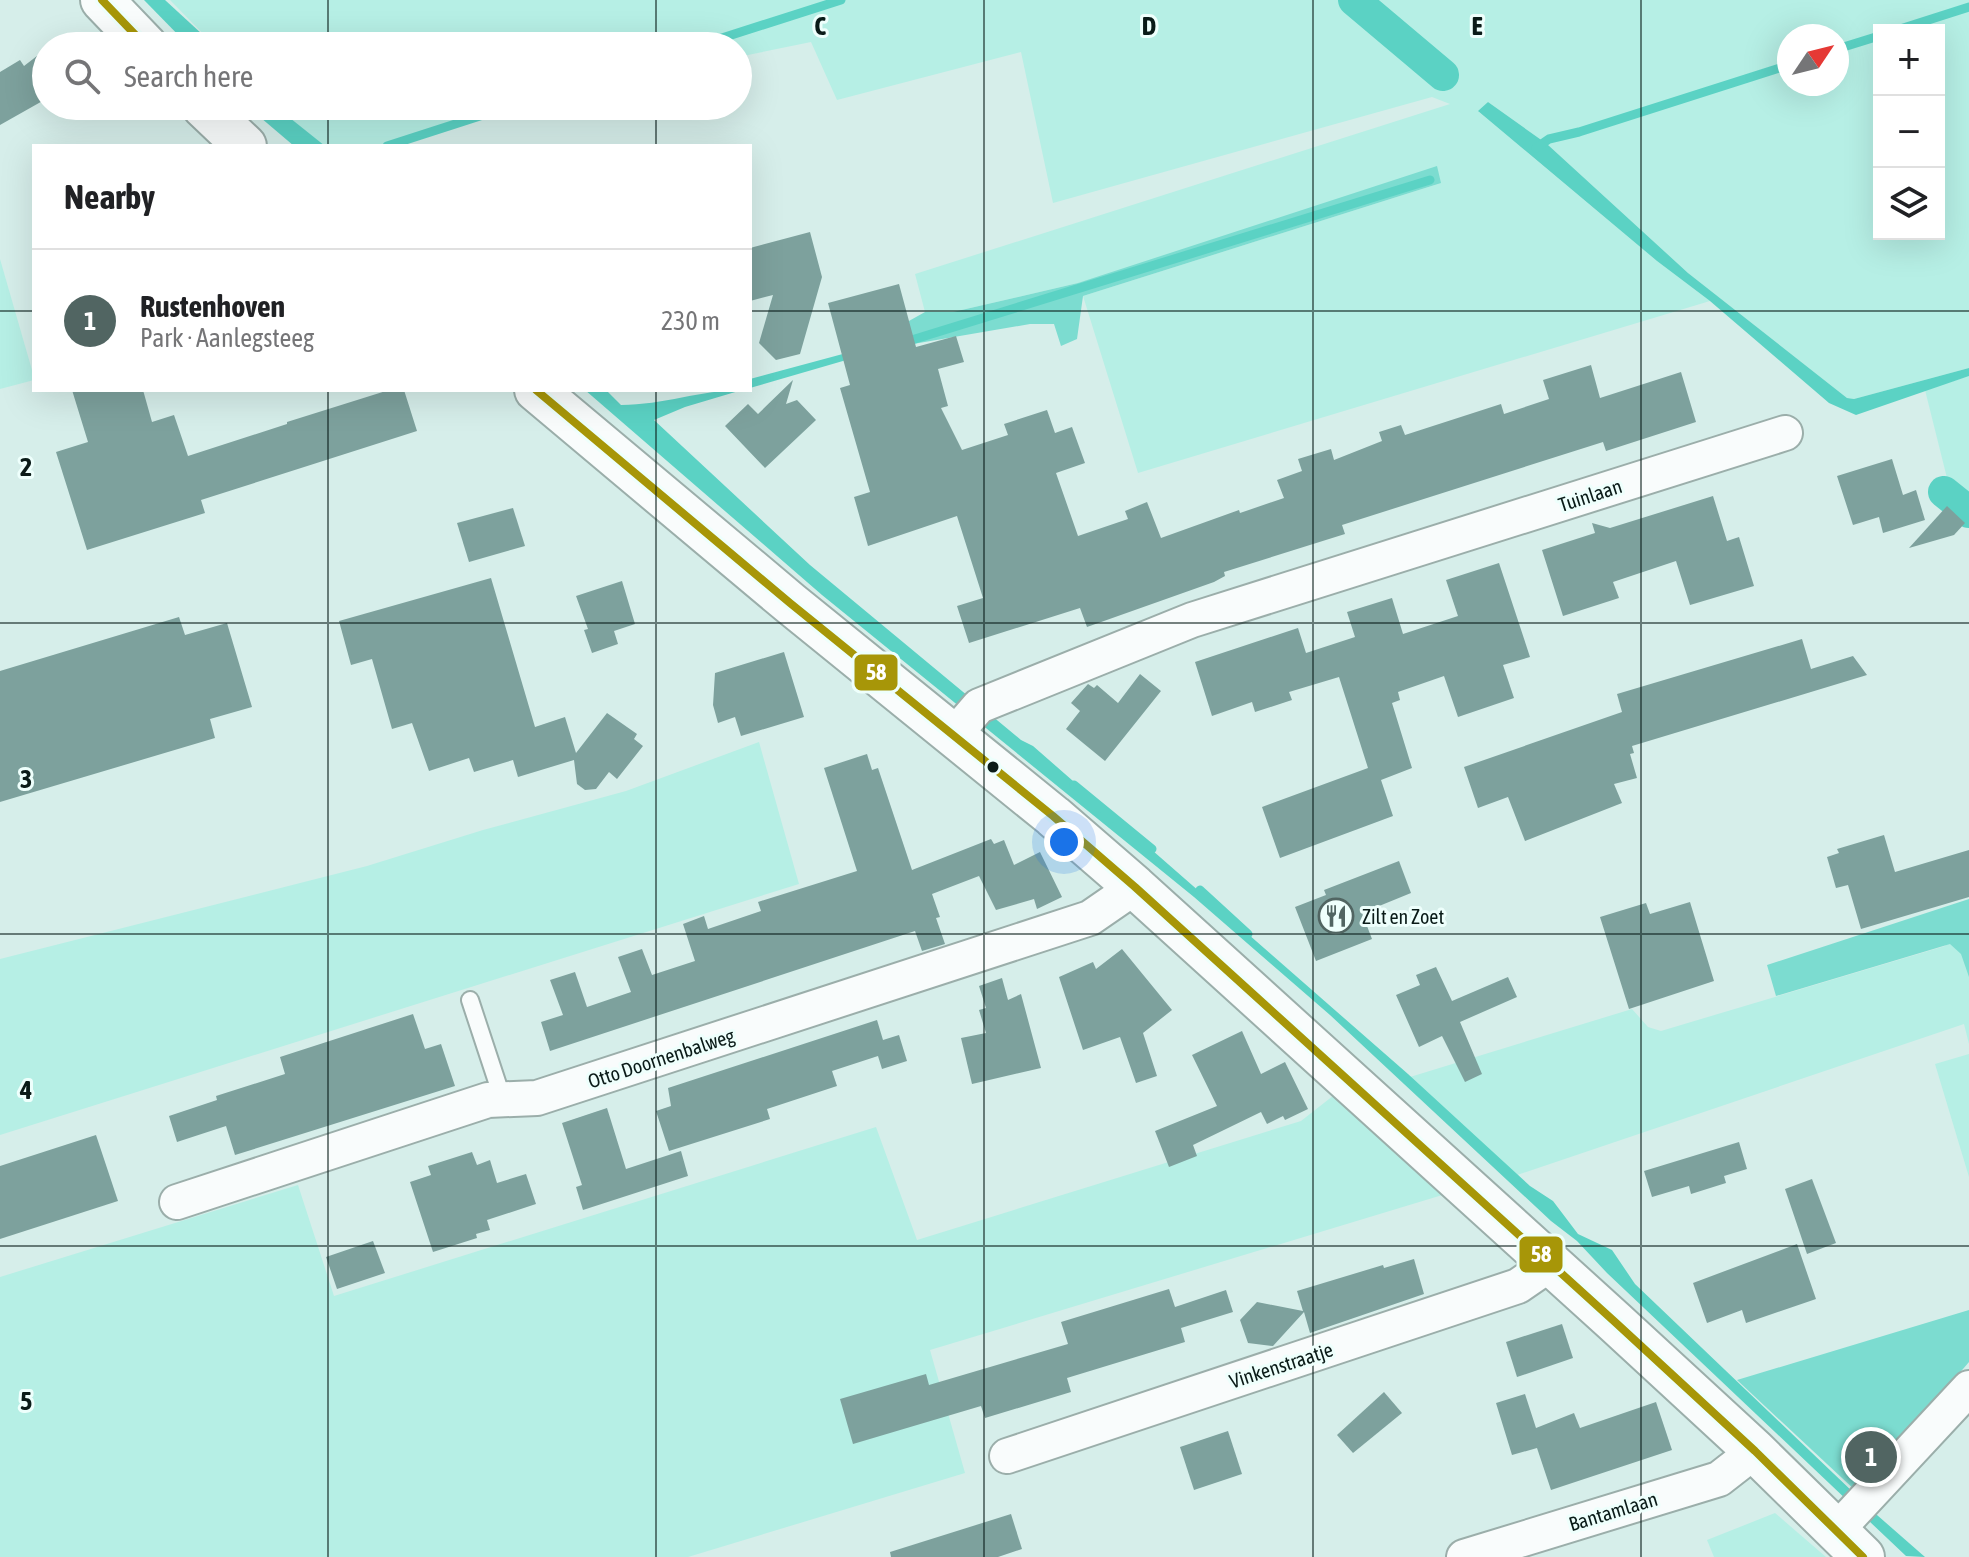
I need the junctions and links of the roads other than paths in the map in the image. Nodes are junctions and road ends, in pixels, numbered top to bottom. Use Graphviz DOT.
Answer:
graph roads {
  1 [pos="102,0"];
  2 [pos="133,32"];
  3 [pos="218,120"];
  4 [pos="243,144"];
  5 [pos="538,392"];
  6 [pos="1785,433"];
  7 [pos="954,735"];
  8 [pos="1135,887"];
  9 [pos="470,1000"];
  10 [pos="503,1100"];
  11 [pos="177,1202"];
  12 [pos="1550,1264"];
  13 [pos="1969,1388"];
  14 [pos="1755,1451"];
  15 [pos="1007,1456"];
  16 [pos="1855,1525"];
  17 [pos="1464,1557"];
  1 -- 2 [label="street"];
  3 -- 4 [label="street"];
  5 -- 7 [label="street"];
  6 -- 7 [label="street, Tuinlaan"];
  7 -- 8 [label="street"];
  8 -- 10 [label="street, Otto Doornenbalweg"];
  8 -- 12 [label="street"];
  9 -- 10 [label="lane"];
  10 -- 11 [label="street, Otto Doornenbalweg"];
  12 -- 14 [label="street"];
  12 -- 15 [label="street, Vinkenstraatje"];
  13 -- 16 [label="street"];
  14 -- 16 [label="street"];
  14 -- 17 [label="street, Bantamlaan"];
}
